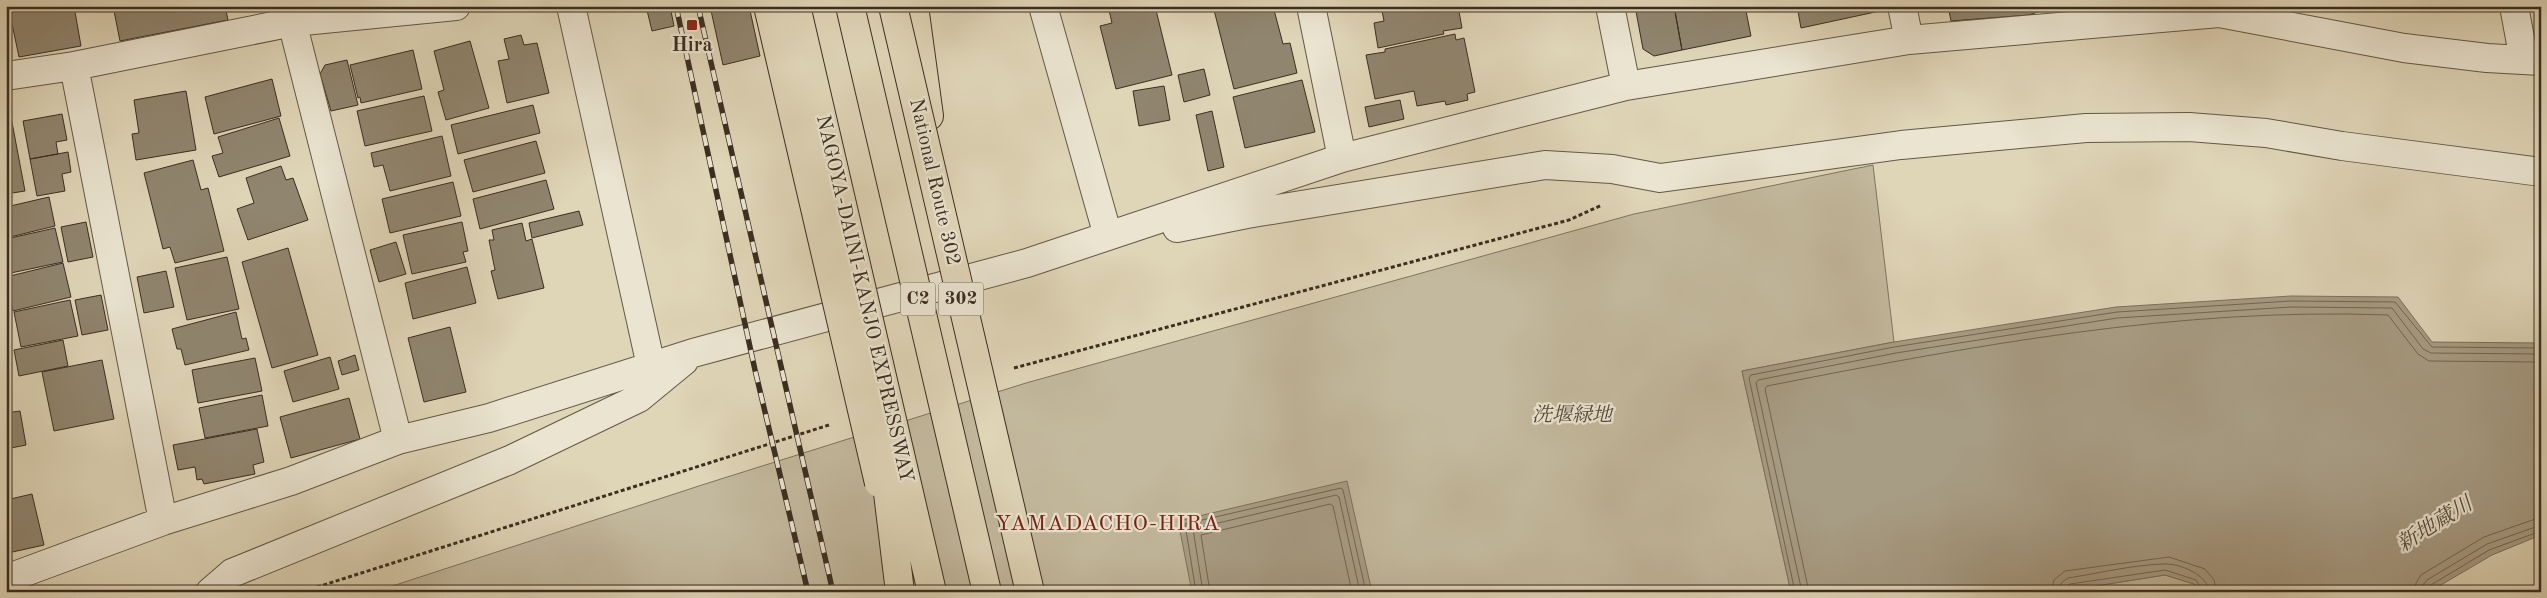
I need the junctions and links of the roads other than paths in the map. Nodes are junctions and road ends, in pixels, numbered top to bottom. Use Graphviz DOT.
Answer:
graph roads {
  1 [pos="456,6"];
  2 [pos="571,6"];
  3 [pos="768,6"];
  4 [pos="796,6"];
  5 [pos="850,6"];
  6 [pos="893,6"];
  7 [pos="914,6"];
  8 [pos="1043,6"];
  9 [pos="1311,6"];
  10 [pos="1610,6"];
  11 [pos="1902,6"];
  12 [pos="2514,6"];
  13 [pos="2218,10"];
  14 [pos="291,14"];
  15 [pos="1909,40"];
  16 [pos="2532,61"];
  17 [pos="74,66"];
  18 [pos="6,76"];
  19 [pos="1626,86"];
  20 [pos="1342,158"];
  21 [pos="2541,172"];
  22 [pos="1108,236"];
  23 [pos="946,237"];
  24 [pos="1066,250"];
  25 [pos="867,316"];
  26 [pos="693,354"];
  27 [pos="652,366"];
  28 [pos="398,440"];
  29 [pos="163,521"];
  30 [pos="6,579"];
  31 [pos="210,592"];
  32 [pos="902,592"];
  33 [pos="932,592"];
  34 [pos="987,592"];
  35 [pos="1030,592"];
  1 -- 14 [label="street"];
  2 -- 27 [label="street"];
  3 -- 32 [label="highway, bridge"];
  4 -- 25 [label="highway, NAGOYA-DAINI-KANJO EXPRESSWAY, bridge"];
  5 -- 34 [label="highway, C2, bridge"];
  6 -- 23 [label="highway, National Route 302 / 302, bridge"];
  7 -- 23 [label="highway, bridge"];
  8 -- 22 [label="street"];
  9 -- 20 [label="street"];
  10 -- 19 [label="street"];
  11 -- 15 [label="street"];
  12 -- 16 [label="street"];
  13 -- 15 [label="street"];
  13 -- 16 [label="street"];
  14 -- 17 [label="street"];
  14 -- 28 [label="street"];
  15 -- 19 [label="street"];
  17 -- 18 [label="street"];
  17 -- 29 [label="street"];
  19 -- 20 [label="street"];
  20 -- 22 [label="street"];
  21 -- 24 [label="street"];
  22 -- 24 [label="street"];
  23 -- 35 [label="highway, National Route 302 / 302, bridge"];
  24 -- 26 [label="street"];
  25 -- 32 [label="highway, bridge"];
  25 -- 33 [label="highway, NAGOYA-DAINI-KANJO EXPRESSWAY, bridge"];
  26 -- 27 [label="street"];
  26 -- 31 [label="street"];
  27 -- 28 [label="street"];
  28 -- 29 [label="street"];
  29 -- 30 [label="street"];
}
